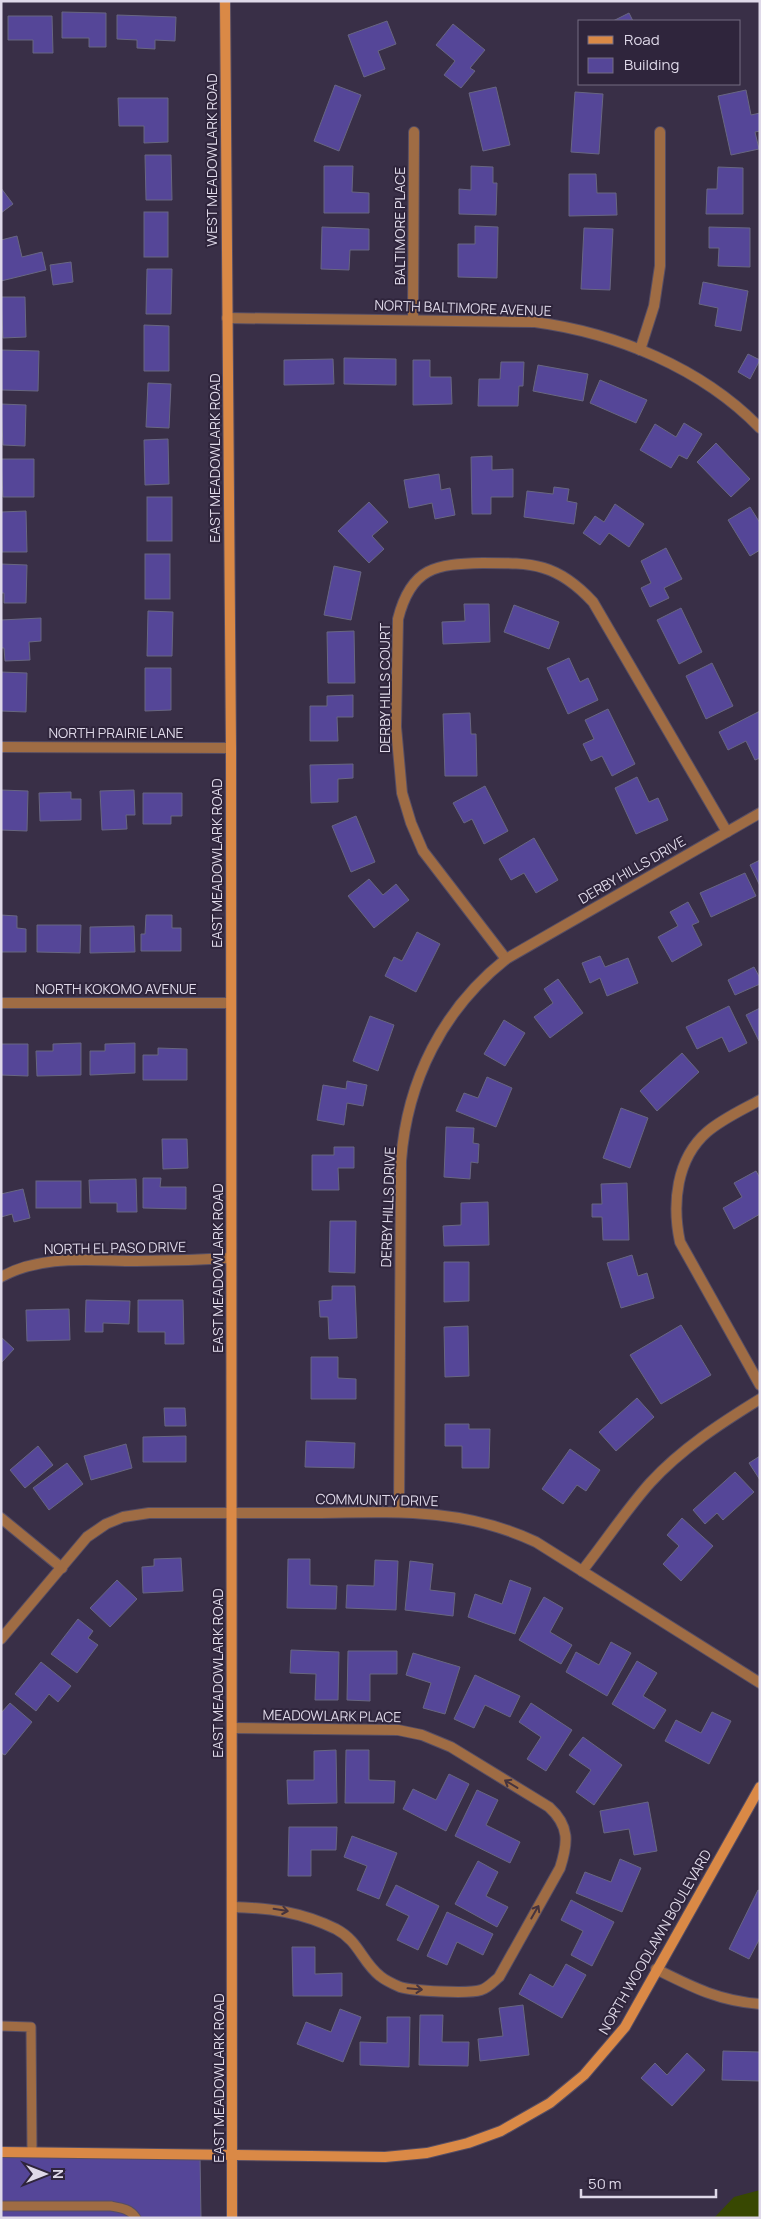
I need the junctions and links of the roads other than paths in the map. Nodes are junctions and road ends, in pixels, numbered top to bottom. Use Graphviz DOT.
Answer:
graph roads {
  1 [pos="225,1"];
  2 [pos="414,132"];
  3 [pos="660,132"];
  4 [pos="227,318"];
  5 [pos="413,320"];
  6 [pos="640,350"];
  7 [pos="760,428"];
  8 [pos="1,747"];
  9 [pos="231,748"];
  10 [pos="760,814"];
  11 [pos="727,832"];
  12 [pos="506,959"];
  13 [pos="1,1003"];
  14 [pos="231,1003"];
  15 [pos="760,1100"];
  16 [pos="231,1258"];
  17 [pos="1,1277"];
  18 [pos="760,1385"];
  19 [pos="760,1399"];
  20 [pos="399,1512"];
  21 [pos="232,1513"];
  22 [pos="1,1518"];
  23 [pos="62,1568"];
  24 [pos="582,1571"];
  25 [pos="1,1639"];
  26 [pos="760,1683"];
  27 [pos="232,1728"];
  28 [pos="760,1787"];
  29 [pos="232,1907"];
  30 [pos="656,1969"];
  31 [pos="760,2004"];
  32 [pos="1,2026"];
  33 [pos="1,2152"];
  34 [pos="32,2152"];
  35 [pos="232,2156"];
  36 [pos="1,2206"];
  37 [pos="136,2218"];
  38 [pos="232,2218"];
  1 -- 4 [label="main road, WEST MEADOWLARK ROAD"];
  2 -- 5 [label="street, BALTIMORE PLACE"];
  3 -- 6 [label="street"];
  4 -- 5 [label="street, NORTH BALTIMORE AVENUE"];
  4 -- 9 [label="main road, EAST MEADOWLARK ROAD"];
  5 -- 6 [label="street, NORTH BALTIMORE AVENUE"];
  6 -- 7 [label="street, NORTH BALTIMORE AVENUE"];
  8 -- 9 [label="street, NORTH PRAIRIE LANE"];
  9 -- 14 [label="main road, EAST MEADOWLARK ROAD"];
  10 -- 11 [label="street, DERBY HILLS DRIVE"];
  11 -- 12 [label="street, DERBY HILLS DRIVE"];
  11 -- 12 [label="street, DERBY HILLS COURT"];
  12 -- 20 [label="street, DERBY HILLS DRIVE"];
  13 -- 14 [label="street, NORTH KOKOMO AVENUE"];
  14 -- 16 [label="main road, EAST MEADOWLARK ROAD"];
  15 -- 18 [label="street"];
  16 -- 17 [label="street, NORTH EL PASO DRIVE"];
  16 -- 21 [label="main road, EAST MEADOWLARK ROAD"];
  19 -- 24 [label="street"];
  20 -- 21 [label="street, COMMUNITY DRIVE"];
  20 -- 24 [label="street, COMMUNITY DRIVE"];
  21 -- 23 [label="street, COMMUNITY DRIVE"];
  21 -- 27 [label="main road, EAST MEADOWLARK ROAD"];
  22 -- 23 [label="street"];
  23 -- 25 [label="street, COMMUNITY DRIVE"];
  24 -- 26 [label="street, COMMUNITY DRIVE"];
  27 -- 29 [label="main road, EAST MEADOWLARK ROAD"];
  29 -- 27 [label="street, MEADOWLARK PLACE, one-way"];
  28 -- 30 [label="main road, NORTH WOODLAWN BOULEVARD"];
  29 -- 35 [label="main road, EAST MEADOWLARK ROAD"];
  30 -- 31 [label="street"];
  30 -- 35 [label="main road, NORTH WOODLAWN BOULEVARD"];
  32 -- 34 [label="lane"];
  33 -- 34 [label="main road, NORTH WOODLAWN BOULEVARD"];
  34 -- 35 [label="main road, NORTH WOODLAWN BOULEVARD"];
  35 -- 38 [label="main road, EAST MEADOWLARK ROAD"];
  36 -- 37 [label="lane"];
}
